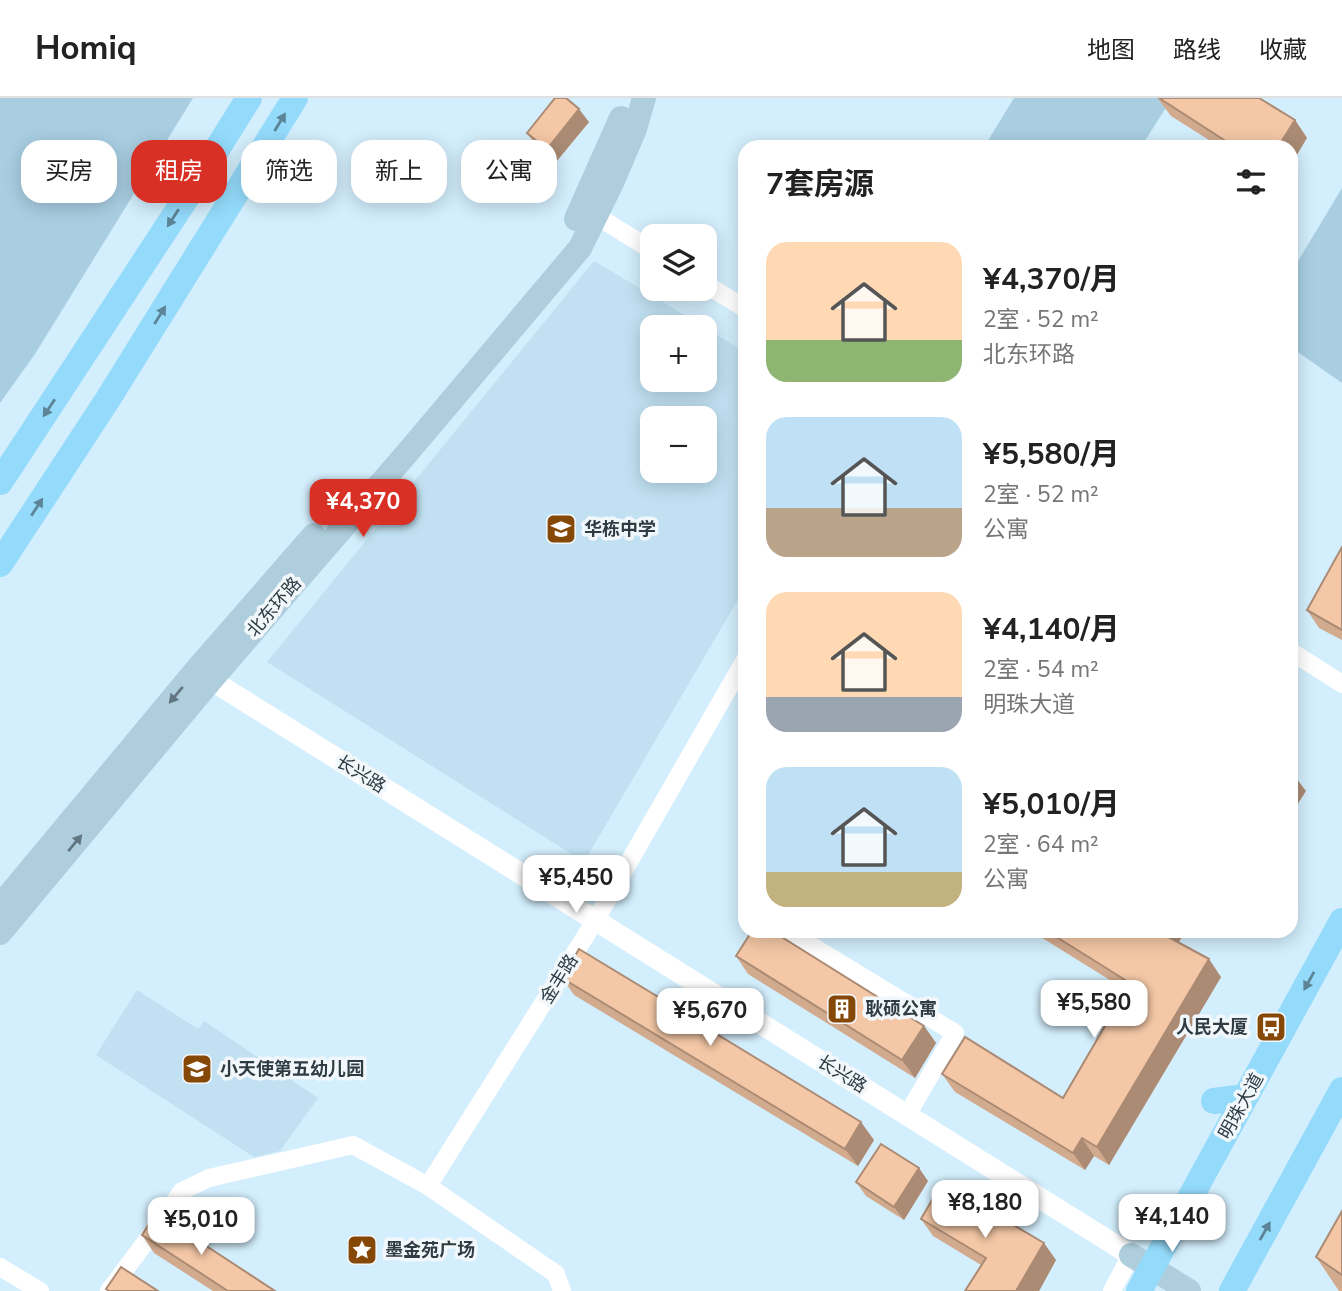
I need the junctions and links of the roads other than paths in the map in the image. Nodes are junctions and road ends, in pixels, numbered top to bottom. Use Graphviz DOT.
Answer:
graph roads {
  1 [pos="248,98"];
  2 [pos="295,98"];
  3 [pos="628,98"];
  4 [pos="644,98"];
  5 [pos="589,211"];
  6 [pos="640,243"];
  7 [pos="717,291"];
  8 [pos="738,304"];
  9 [pos="0,482"];
  10 [pos="0,564"];
  11 [pos="1298,656"];
  12 [pos="738,672"];
  13 [pos="205,674"];
  14 [pos="1342,684"];
  15 [pos="0,906"];
  16 [pos="595,921"];
  17 [pos="1342,921"];
  18 [pos="0,933"];
  19 [pos="799,938"];
  20 [pos="1342,1090"];
  21 [pos="1245,1097"];
  22 [pos="1214,1101"];
  23 [pos="907,1115"];
  24 [pos="428,1186"];
  25 [pos="1141,1261"];
  26 [pos="0,1267"];
  27 [pos="40,1291"];
  28 [pos="109,1291"];
  29 [pos="562,1291"];
  30 [pos="1112,1291"];
  31 [pos="1139,1291"];
  32 [pos="1189,1291"];
  33 [pos="1232,1291"];
  1 -- 9 [label="main road, one-way"];
  10 -- 2 [label="main road, one-way"];
  3 -- 5 [label="main road, 北东环路"];
  4 -- 5 [label="main road, 北东环路"];
  5 -- 6 [label="street"];
  5 -- 13 [label="main road, 北东环路"];
  7 -- 8 [label="street"];
  11 -- 14 [label="street"];
  12 -- 16 [label="street, 金丰路"];
  13 -- 15 [label="main road, 北东环路, one-way"];
  13 -- 16 [label="street, 长兴路"];
  18 -- 13 [label="main road, 北东环路, one-way"];
  16 -- 23 [label="street, 长兴路"];
  16 -- 24 [label="street, 金丰路"];
  17 -- 21 [label="main road, 明珠大道, one-way"];
  19 -- 23 [label="street"];
  33 -- 20 [label="main road, one-way"];
  21 -- 22 [label="main road"];
  21 -- 25 [label="main road, 明珠大道"];
  23 -- 25 [label="street, 长兴路"];
  24 -- 28 [label="street"];
  24 -- 29 [label="street"];
  25 -- 30 [label="street"];
  25 -- 31 [label="main road, 明珠大道"];
  25 -- 32 [label="main road, 长兴路"];
  26 -- 27 [label="street"];
}
